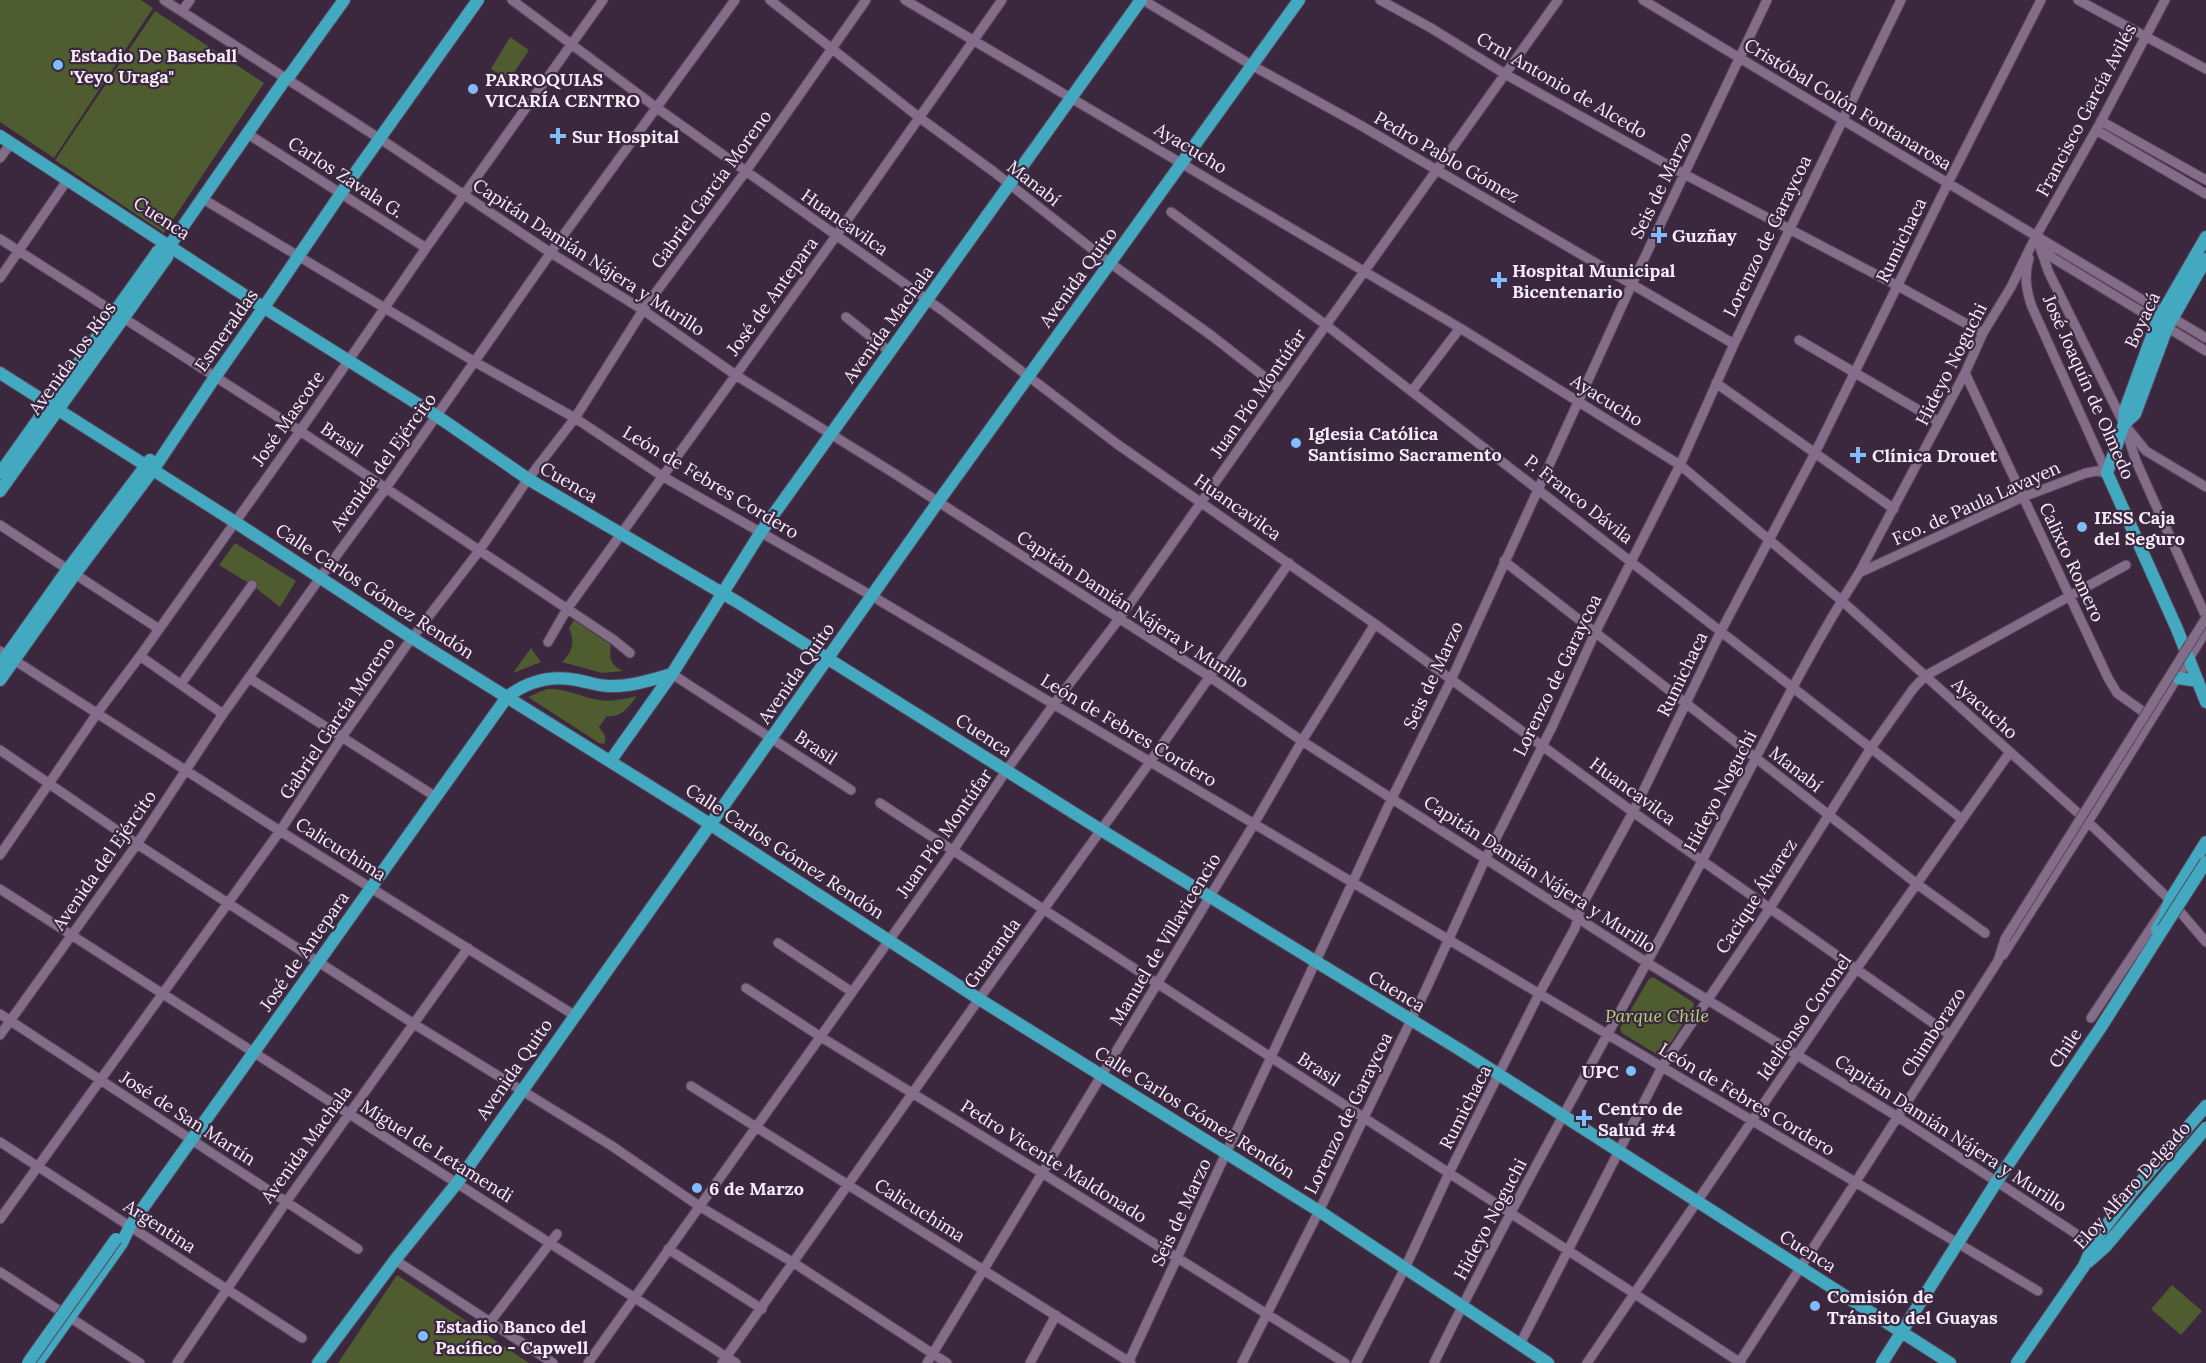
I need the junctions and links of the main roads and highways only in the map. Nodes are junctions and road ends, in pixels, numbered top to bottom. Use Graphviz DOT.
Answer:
graph roads {
  1 [pos="336,0"];
  2 [pos="344,0"];
  3 [pos="471,0"];
  4 [pos="478,0"];
  5 [pos="1142,0"];
  6 [pos="1299,0"];
  7 [pos="286,78"];
  8 [pos="377,137"];
  9 [pos="5,139"];
  10 [pos="2206,237"];
  11 [pos="170,245"];
  12 [pos="2206,259"];
  13 [pos="261,305"];
  14 [pos="2165,320"];
  15 [pos="0,373"];
  16 [pos="52,407"];
  17 [pos="150,468"];
  18 [pos="0,473"];
  19 [pos="2107,473"];
  20 [pos="0,491"];
  21 [pos="724,594"];
  22 [pos="5,658"];
  23 [pos="828,659"];
  24 [pos="672,674"];
  25 [pos="2178,678"];
  26 [pos="0,680"];
  27 [pos="2198,681"];
  28 [pos="507,697"];
  29 [pos="2206,702"];
  30 [pos="611,760"];
  31 [pos="710,824"];
  32 [pos="2206,842"];
  33 [pos="2206,862"];
  34 [pos="2206,1106"];
  35 [pos="2206,1128"];
  36 [pos="1994,1180"];
  37 [pos="130,1226"];
  38 [pos="2084,1266"];
  39 [pos="1902,1332"];
  40 [pos="28,1363"];
  41 [pos="37,1363"];
  42 [pos="318,1363"];
  43 [pos="1548,1363"];
  44 [pos="1882,1363"];
  45 [pos="1950,1363"];
  46 [pos="2017,1363"];
  1 -- 7 [label="main road, Avenida los Ríos"];
  2 -- 7 [label="main road, Avenida los Ríos"];
  3 -- 8 [label="main road, Esmeraldas"];
  4 -- 8 [label="main road, Esmeraldas"];
  5 -- 21 [label="main road, Avenida Machala"];
  6 -- 23 [label="main road, Avenida Quito"];
  7 -- 11 [label="main road, Avenida los Ríos"];
  8 -- 13 [label="main road, Esmeraldas"];
  9 -- 11 [label="main road, Cuenca"];
  10 -- 14 [label="main road, Boyacá"];
  11 -- 13 [label="main road, Cuenca"];
  11 -- 16 [label="main road, Avenida los Ríos"];
  12 -- 14 [label="main road, Boyacá"];
  13 -- 17 [label="main road, Esmeraldas"];
  13 -- 21 [label="main road, Cuenca"];
  14 -- 19 [label="main road, Boyacá"];
  15 -- 16 [label="main road, Calle Carlos Gómez Rendón"];
  16 -- 17 [label="main road, Calle Carlos Gómez Rendón"];
  16 -- 18 [label="main road, Avenida los Ríos"];
  16 -- 20 [label="main road, Avenida los Ríos"];
  17 -- 22 [label="main road, Esmeraldas"];
  17 -- 28 [label="main road, Calle Carlos Gómez Rendón"];
  19 -- 27 [label="main road, José Joaquín de Olmedo"];
  21 -- 23 [label="main road, Cuenca"];
  21 -- 24 [label="main road, Avenida Machala"];
  22 -- 26 [label="main road, Esmeraldas"];
  23 -- 31 [label="main road, Avenida Quito"];
  23 -- 39 [label="main road, Cuenca"];
  24 -- 28 [label="main road"];
  24 -- 30 [label="main road, Avenida Machala"];
  25 -- 27 [label="main road"];
  27 -- 29 [label="main road, José Joaquín de Olmedo"];
  28 -- 30 [label="main road, Calle Carlos Gómez Rendón"];
  28 -- 37 [label="main road, José de Antepara"];
  30 -- 31 [label="main road, Calle Carlos Gómez Rendón"];
  31 -- 42 [label="main road, Avenida Quito"];
  31 -- 43 [label="main road, Calle Carlos Gómez Rendón"];
  32 -- 36 [label="main road, Chile"];
  33 -- 36 [label="main road, Chile, bridge"];
  34 -- 38 [label="main road, Eloy Alfaro Delgado"];
  35 -- 38 [label="main road, Eloy Alfaro Delgado"];
  36 -- 39 [label="main road, Chile"];
  37 -- 40 [label="main road, José de Antepara, bridge"];
  37 -- 41 [label="main road, José de Antepara"];
  38 -- 46 [label="main road, Eloy Alfaro Delgado"];
  39 -- 44 [label="main road, Chile"];
  39 -- 45 [label="main road, Cuenca"];
}
